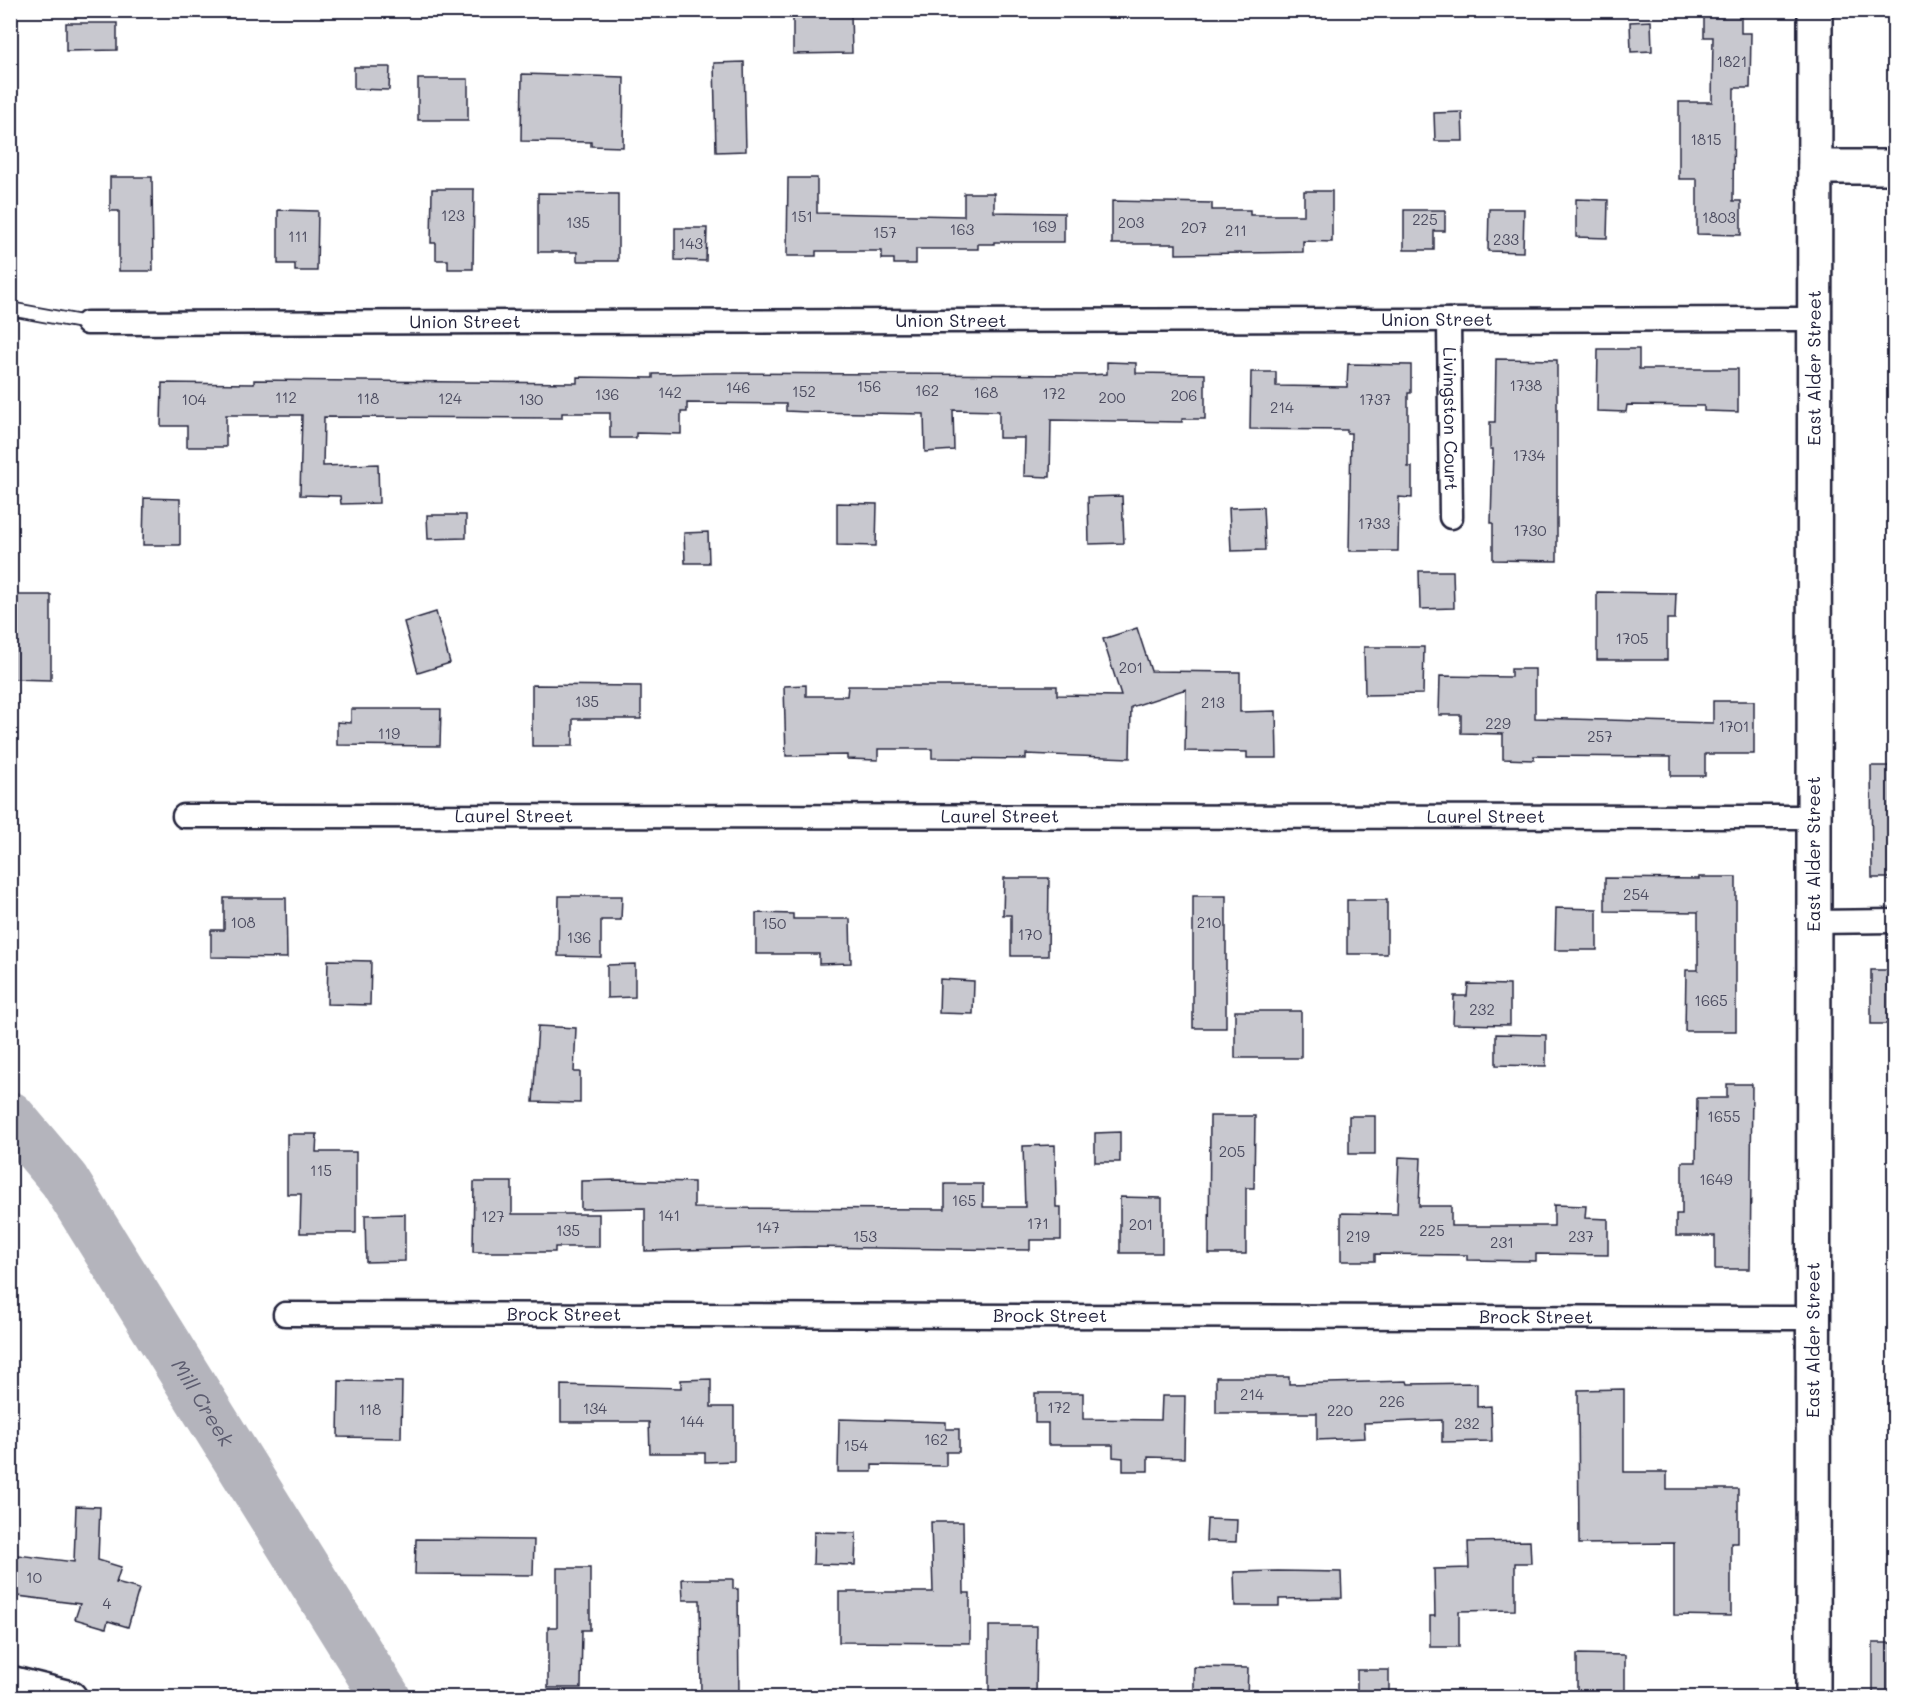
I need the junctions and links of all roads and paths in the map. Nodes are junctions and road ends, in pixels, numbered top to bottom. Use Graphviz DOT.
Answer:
graph roads {
  1 [pos="1815,10"];
  2 [pos="1815,167"];
  3 [pos="1894,168"];
  4 [pos="10,309"];
  5 [pos="1816,319"];
  6 [pos="1449,320"];
  7 [pos="87,323"];
  8 [pos="1451,517"];
  9 [pos="184,816"];
  10 [pos="1815,817"];
  11 [pos="1894,921"];
  12 [pos="1814,922"];
  13 [pos="285,1314"];
  14 [pos="1814,1317"];
  15 [pos="10,1683"];
  16 [pos="70,1698"];
  17 [pos="1813,1698"];
  1 -- 2 [label="main road, East Alder Street"];
  2 -- 3 [label="main road"];
  2 -- 5 [label="main road, East Alder Street"];
  4 -- 7 [label="lane"];
  5 -- 6 [label="street, Union Street"];
  5 -- 10 [label="main road, East Alder Street"];
  6 -- 7 [label="street, Union Street"];
  6 -- 8 [label="street, Livingston Court"];
  9 -- 10 [label="street, Laurel Street"];
  10 -- 12 [label="main road, East Alder Street"];
  11 -- 12 [label="street"];
  12 -- 14 [label="main road, East Alder Street"];
  13 -- 14 [label="street, Brock Street"];
  14 -- 17 [label="main road, East Alder Street"];
  15 -- 16 [label="main road"];
}
